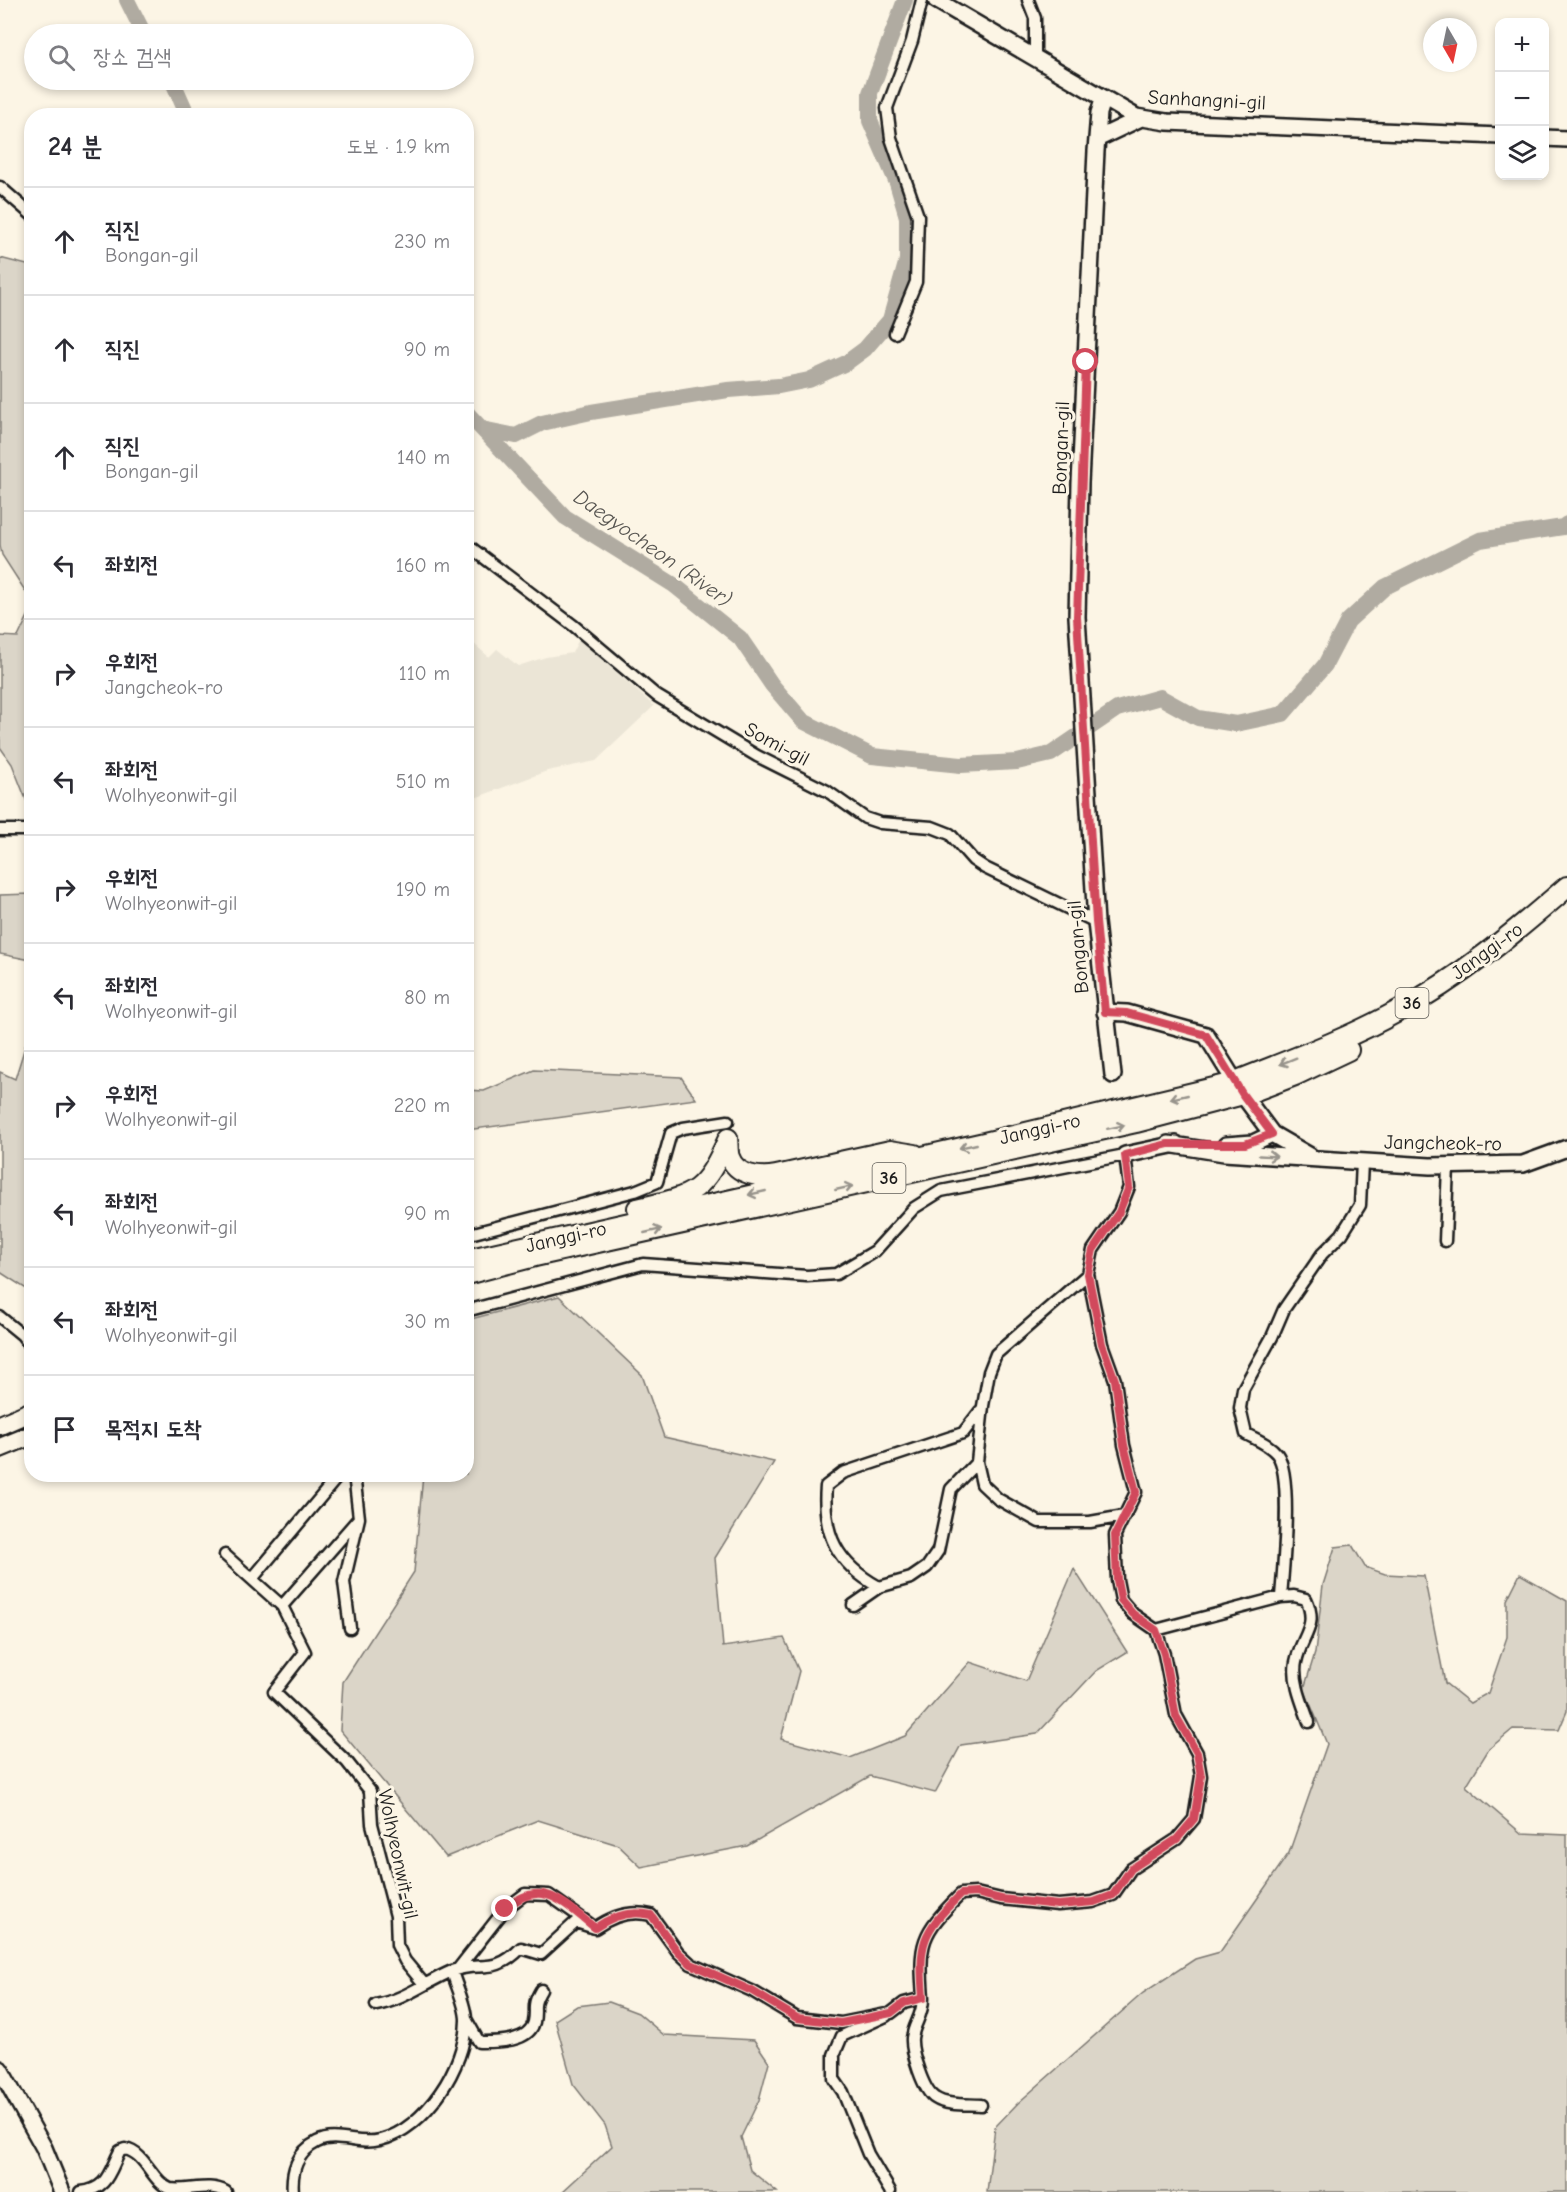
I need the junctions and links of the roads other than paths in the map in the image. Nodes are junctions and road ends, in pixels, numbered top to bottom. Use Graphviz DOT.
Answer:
graph roads {
  1 [pos="922,0"];
  2 [pos="936,0"];
  3 [pos="1030,2"];
  4 [pos="1035,56"];
  5 [pos="1103,100"];
  6 [pos="1141,118"];
  7 [pos="1495,136"];
  8 [pos="1549,138"];
  9 [pos="1097,139"];
  10 [pos="1567,139"];
  11 [pos="0,187"];
  12 [pos="24,208"];
  13 [pos="895,333"];
  14 [pos="474,550"];
  15 [pos="0,830"];
  16 [pos="24,830"];
  17 [pos="1567,887"];
  18 [pos="1567,904"];
  19 [pos="1096,922"];
  20 [pos="1105,1012"];
  21 [pos="1113,1075"];
  22 [pos="1239,1088"];
  23 [pos="728,1121"];
  24 [pos="1272,1134"];
  25 [pos="1168,1144"];
  26 [pos="1567,1148"];
  27 [pos="1125,1155"];
  28 [pos="922,1156"];
  29 [pos="1315,1158"];
  30 [pos="1362,1162"];
  31 [pos="1448,1166"];
  32 [pos="474,1233"];
  33 [pos="1444,1241"];
  34 [pos="506,1251"];
  35 [pos="474,1257"];
  36 [pos="474,1273"];
  37 [pos="1088,1274"];
  38 [pos="474,1309"];
  39 [pos="0,1317"];
  40 [pos="24,1338"];
  41 [pos="983,1406"];
  42 [pos="24,1415"];
  43 [pos="0,1425"];
  44 [pos="24,1438"];
  45 [pos="0,1448"];
  46 [pos="977,1461"];
  47 [pos="333,1482"];
  48 [pos="355,1482"];
  49 [pos="1124,1516"];
  50 [pos="359,1518"];
  51 [pos="225,1555"];
  52 [pos="252,1579"];
  53 [pos="879,1587"];
  54 [pos="1281,1597"];
  55 [pos="853,1605"];
  56 [pos="282,1606"];
  57 [pos="350,1629"];
  58 [pos="1156,1630"];
  59 [pos="1309,1722"];
  60 [pos="595,1928"];
  61 [pos="455,1970"];
  62 [pos="424,1984"];
  63 [pos="541,1990"];
  64 [pos="923,1998"];
  65 [pos="375,2005"];
  66 [pos="891,2013"];
  67 [pos="466,2019"];
  68 [pos="0,2069"];
  69 [pos="981,2105"];
  70 [pos="890,2191"];
  71 [pos="62,2192"];
  72 [pos="81,2192"];
  73 [pos="226,2192"];
  74 [pos="293,2192"];
  1 -- 13 [label="street"];
  2 -- 4 [label="street, Sanhangni-gil"];
  3 -- 4 [label="street"];
  4 -- 5 [label="street, Sanhangni-gil"];
  5 -- 6 [label="street, Sanhangni-gil"];
  5 -- 9 [label="street, Bongan-gil"];
  6 -- 7 [label="street, Sanhangni-gil"];
  6 -- 9 [label="street"];
  8 -- 10 [label="street"];
  9 -- 19 [label="street, Bongan-gil"];
  11 -- 12 [label="street"];
  14 -- 19 [label="street, Somi-gil"];
  15 -- 16 [label="street"];
  17 -- 22 [label="highway, Janggi-ro / 36, one-way"];
  18 -- 22 [label="highway, Janggi-ro / 36"];
  19 -- 20 [label="street, Bongan-gil"];
  20 -- 21 [label="street, Bongan-gil"];
  20 -- 22 [label="street"];
  22 -- 24 [label="street"];
  22 -- 28 [label="main road, Janggi-ro / 36, one-way"];
  36 -- 22 [label="main road, Janggi-ro / 36, one-way"];
  23 -- 32 [label="street"];
  24 -- 25 [label="street"];
  24 -- 29 [label="street"];
  25 -- 27 [label="street"];
  25 -- 29 [label="street, Jangcheok-ro, one-way"];
  26 -- 31 [label="street, Jangcheok-ro"];
  27 -- 37 [label="street"];
  27 -- 38 [label="street"];
  28 -- 34 [label="main road, Janggi-ro / 36, one-way"];
  28 -- 34 [label="main road"];
  29 -- 30 [label="street, Jangcheok-ro"];
  30 -- 31 [label="street, Jangcheok-ro"];
  30 -- 54 [label="street"];
  31 -- 33 [label="street"];
  34 -- 35 [label="main road, Janggi-ro / 36"];
  37 -- 41 [label="street"];
  37 -- 49 [label="street"];
  39 -- 40 [label="street"];
  41 -- 46 [label="street"];
  41 -- 53 [label="street"];
  42 -- 43 [label="main road"];
  44 -- 45 [label="main road"];
  46 -- 49 [label="street"];
  46 -- 53 [label="street"];
  47 -- 52 [label="street"];
  48 -- 50 [label="street"];
  49 -- 58 [label="street"];
  50 -- 56 [label="street"];
  50 -- 57 [label="street"];
  51 -- 52 [label="street"];
  52 -- 56 [label="street"];
  53 -- 55 [label="street"];
  54 -- 58 [label="street"];
  54 -- 59 [label="street"];
  56 -- 62 [label="street, Wolhyeonwit-gil"];
  58 -- 64 [label="street"];
  60 -- 61 [label="street"];
  60 -- 61 [label="street"];
  60 -- 66 [label="street"];
  61 -- 62 [label="street"];
  61 -- 67 [label="street"];
  62 -- 65 [label="street"];
  63 -- 67 [label="street"];
  64 -- 66 [label="street"];
  64 -- 69 [label="street"];
  66 -- 70 [label="street"];
  67 -- 74 [label="street"];
  68 -- 71 [label="street"];
  72 -- 73 [label="street"];
}
